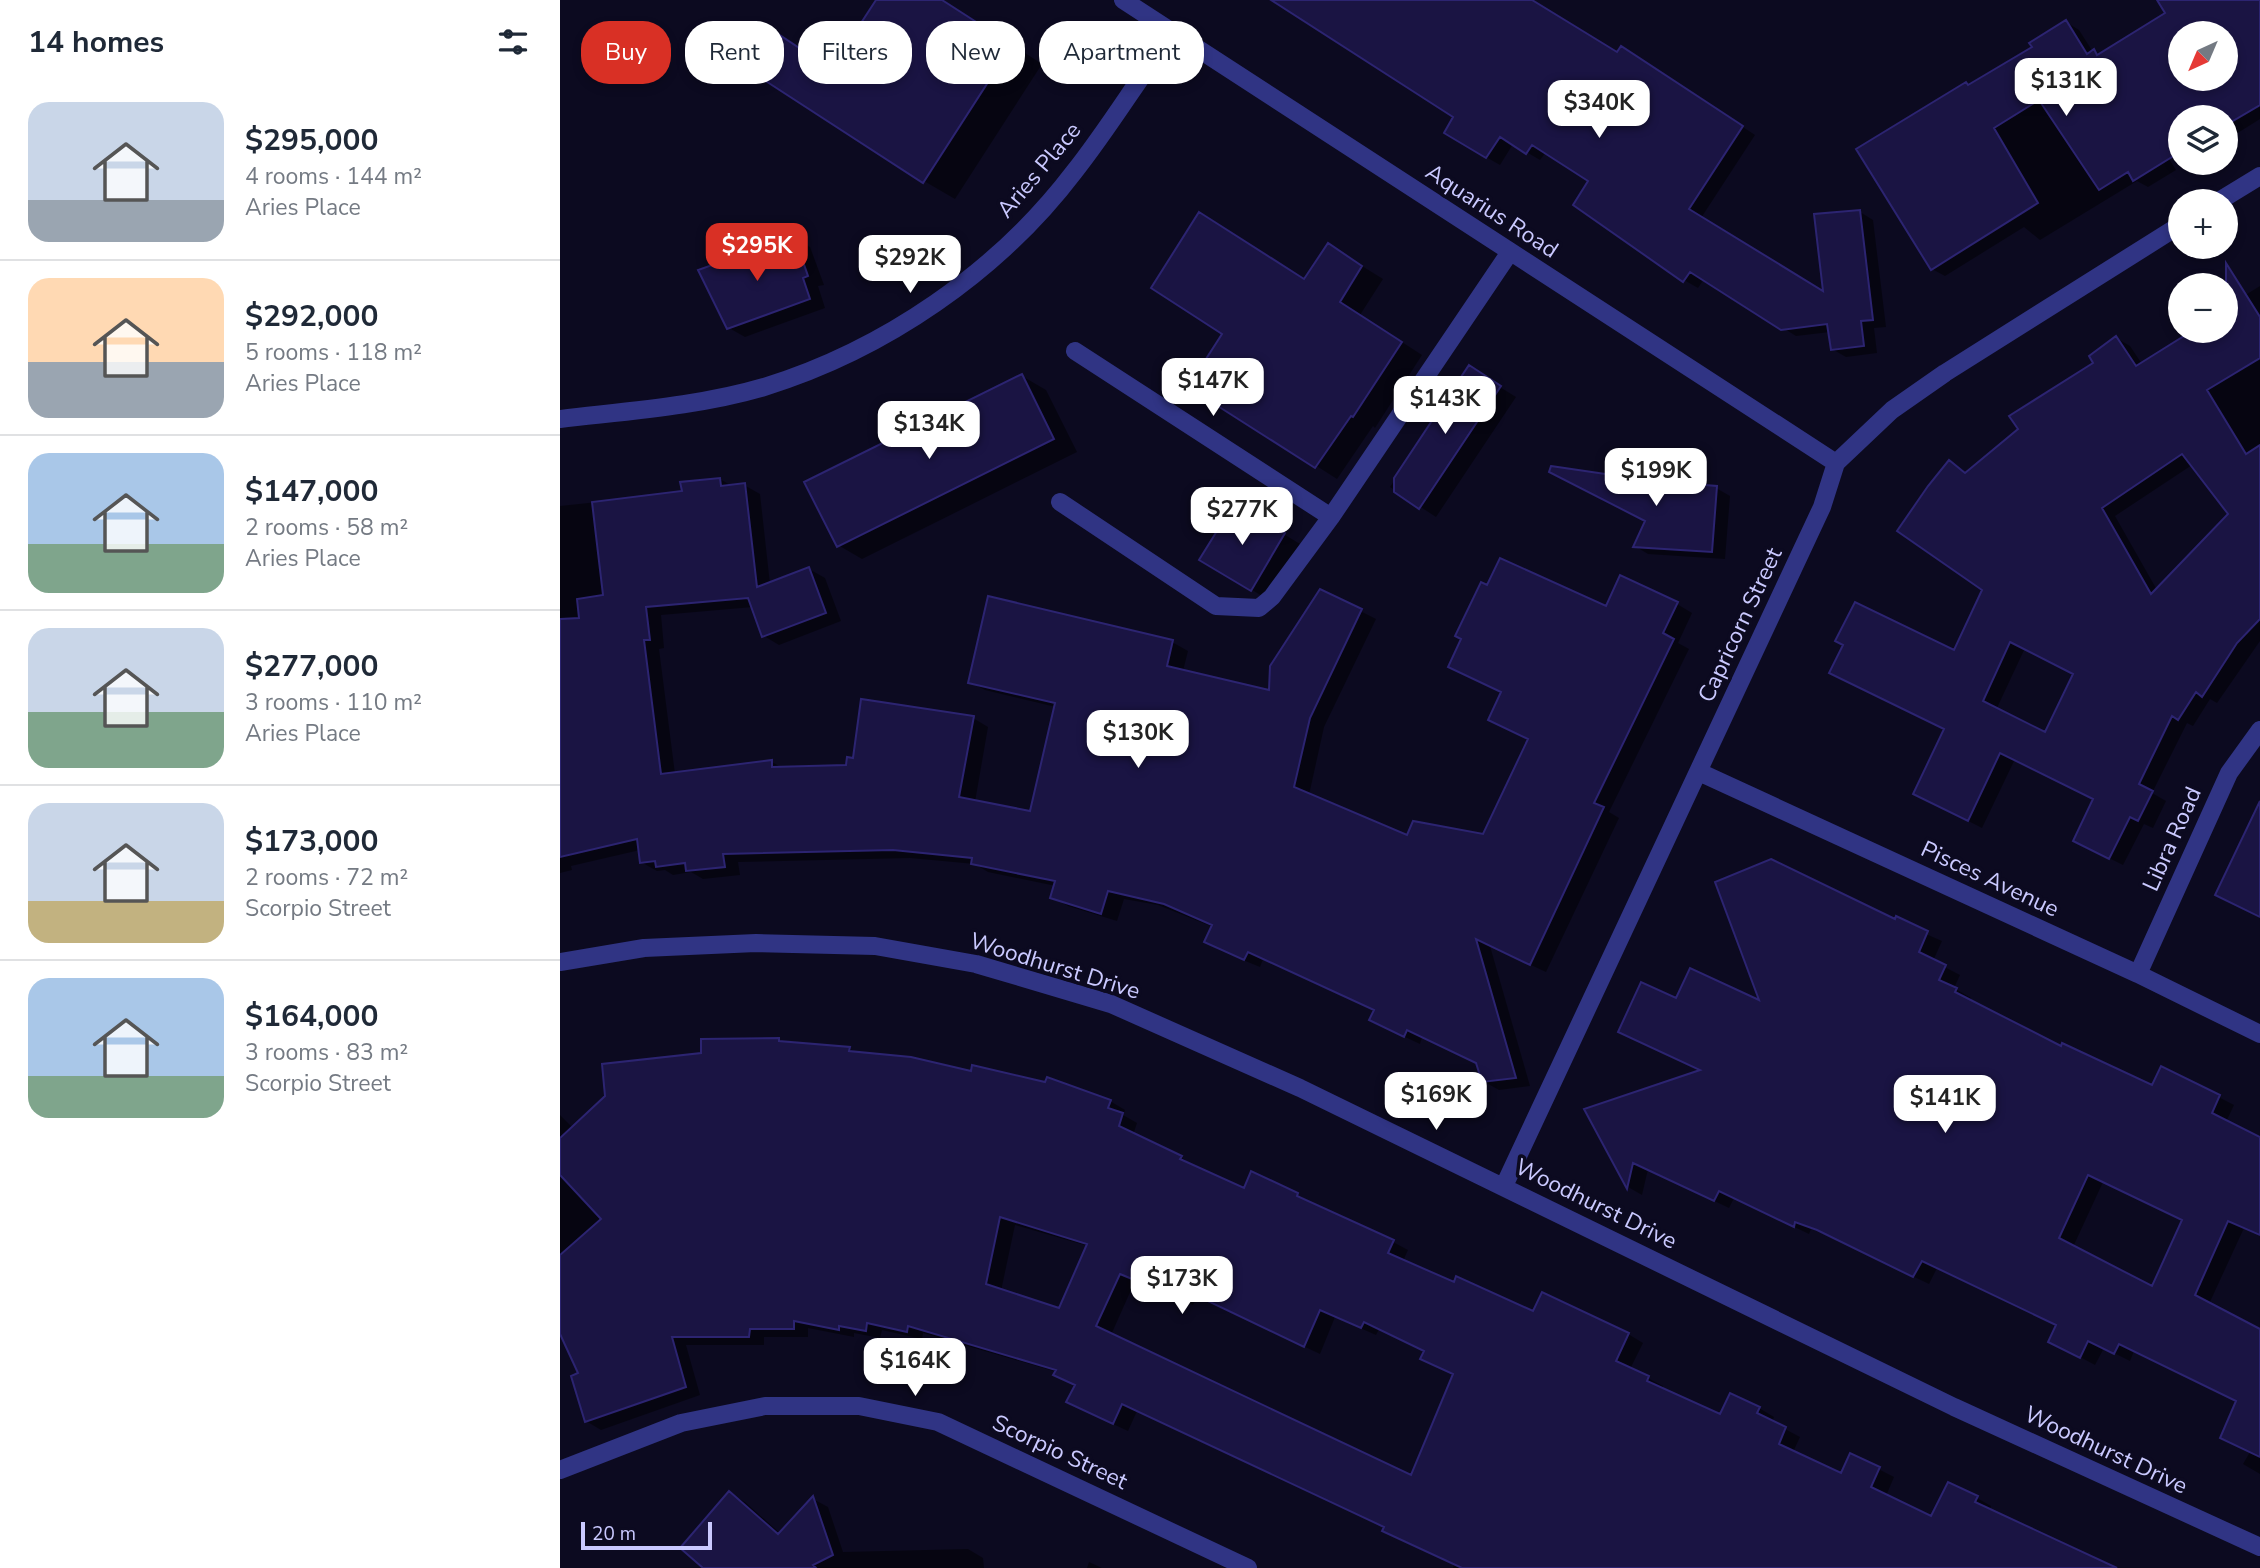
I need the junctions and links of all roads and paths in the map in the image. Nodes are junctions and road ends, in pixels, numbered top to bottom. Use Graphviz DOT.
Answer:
graph roads {
  1 [pos="1123,0"];
  2 [pos="1153,21"];
  3 [pos="1204,55"];
  4 [pos="1137,84"];
  5 [pos="2260,176"];
  6 [pos="2238,189"];
  7 [pos="2168,233"];
  8 [pos="1510,252"];
  9 [pos="1075,351"];
  10 [pos="560,419"];
  11 [pos="1836,463"];
  12 [pos="1060,502"];
  13 [pos="1331,517"];
  14 [pos="2260,730"];
  15 [pos="1699,772"];
  16 [pos="560,962"];
  17 [pos="2138,974"];
  18 [pos="2260,1034"];
  19 [pos="1504,1186"];
  20 [pos="560,1470"];
  21 [pos="2260,1547"];
  22 [pos="1248,1568"];
  1 -- 2 [label="street, Aquarius Road"];
  3 -- 8 [label="street, Aquarius Road"];
  4 -- 10 [label="street, Aries Place"];
  5 -- 6 [label="street"];
  7 -- 11 [label="street, Capricorn Street"];
  8 -- 11 [label="street, Aquarius Road"];
  8 -- 13 [label="street"];
  9 -- 13 [label="street"];
  11 -- 15 [label="street, Capricorn Street"];
  12 -- 13 [label="street"];
  14 -- 17 [label="street, Libra Road"];
  15 -- 17 [label="street, Pisces Avenue"];
  15 -- 19 [label="street, Capricorn Street"];
  16 -- 19 [label="street, Woodhurst Drive"];
  17 -- 18 [label="street, Pisces Avenue"];
  19 -- 21 [label="street, Woodhurst Drive"];
  20 -- 22 [label="street, Scorpio Street"];
}
